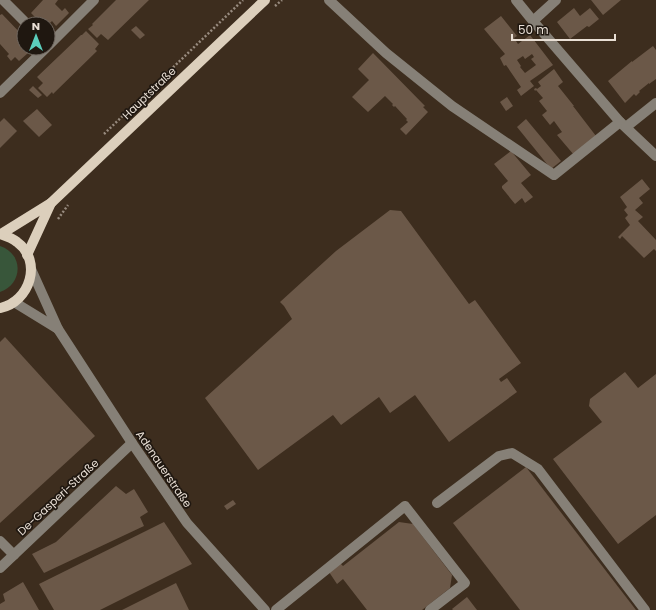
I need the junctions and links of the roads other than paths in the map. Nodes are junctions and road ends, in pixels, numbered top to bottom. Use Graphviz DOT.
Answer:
graph roads {
  1 [pos="3,0"];
  2 [pos="94,0"];
  3 [pos="264,0"];
  4 [pos="329,0"];
  5 [pos="516,0"];
  6 [pos="556,0"];
  7 [pos="19,16"];
  8 [pos="532,21"];
  9 [pos="56,38"];
  10 [pos="38,56"];
  11 [pos="0,93"];
  12 [pos="656,103"];
  13 [pos="623,125"];
  14 [pos="656,156"];
  15 [pos="51,203"];
  16 [pos="0,234"];
  17 [pos="28,255"];
  18 [pos="31,269"];
  19 [pos="14,302"];
  20 [pos="0,308"];
  21 [pos="58,329"];
  22 [pos="132,443"];
  23 [pos="437,503"];
  24 [pos="0,541"];
  25 [pos="14,555"];
  26 [pos="0,568"];
  27 [pos="265,610"];
  28 [pos="276,610"];
  29 [pos="430,610"];
  30 [pos="645,610"];
  1 -- 7 [label="street"];
  2 -- 9 [label="street"];
  3 -- 15 [label="main road, Hauptstraße"];
  4 -- 13 [label="street"];
  5 -- 8 [label="street"];
  6 -- 8 [label="street"];
  8 -- 13 [label="street"];
  10 -- 11 [label="street"];
  12 -- 13 [label="street"];
  13 -- 14 [label="street"];
  15 -- 16 [label="main road, Hauptstraße"];
  15 -- 17 [label="main road, Hauptstraße"];
  16 -- 17 [label="main road"];
  17 -- 18 [label="main road"];
  18 -- 19 [label="main road"];
  18 -- 21 [label="street, Adenauerstraße"];
  19 -- 20 [label="main road"];
  19 -- 21 [label="street, Adenauerstraße"];
  21 -- 22 [label="street, Adenauerstraße"];
  22 -- 25 [label="street, De-Gasperi-Straße"];
  22 -- 27 [label="street, Adenauerstraße"];
  23 -- 30 [label="street"];
  24 -- 25 [label="street"];
  25 -- 26 [label="street, De-Gasperi-Straße"];
  28 -- 29 [label="street"];
}
